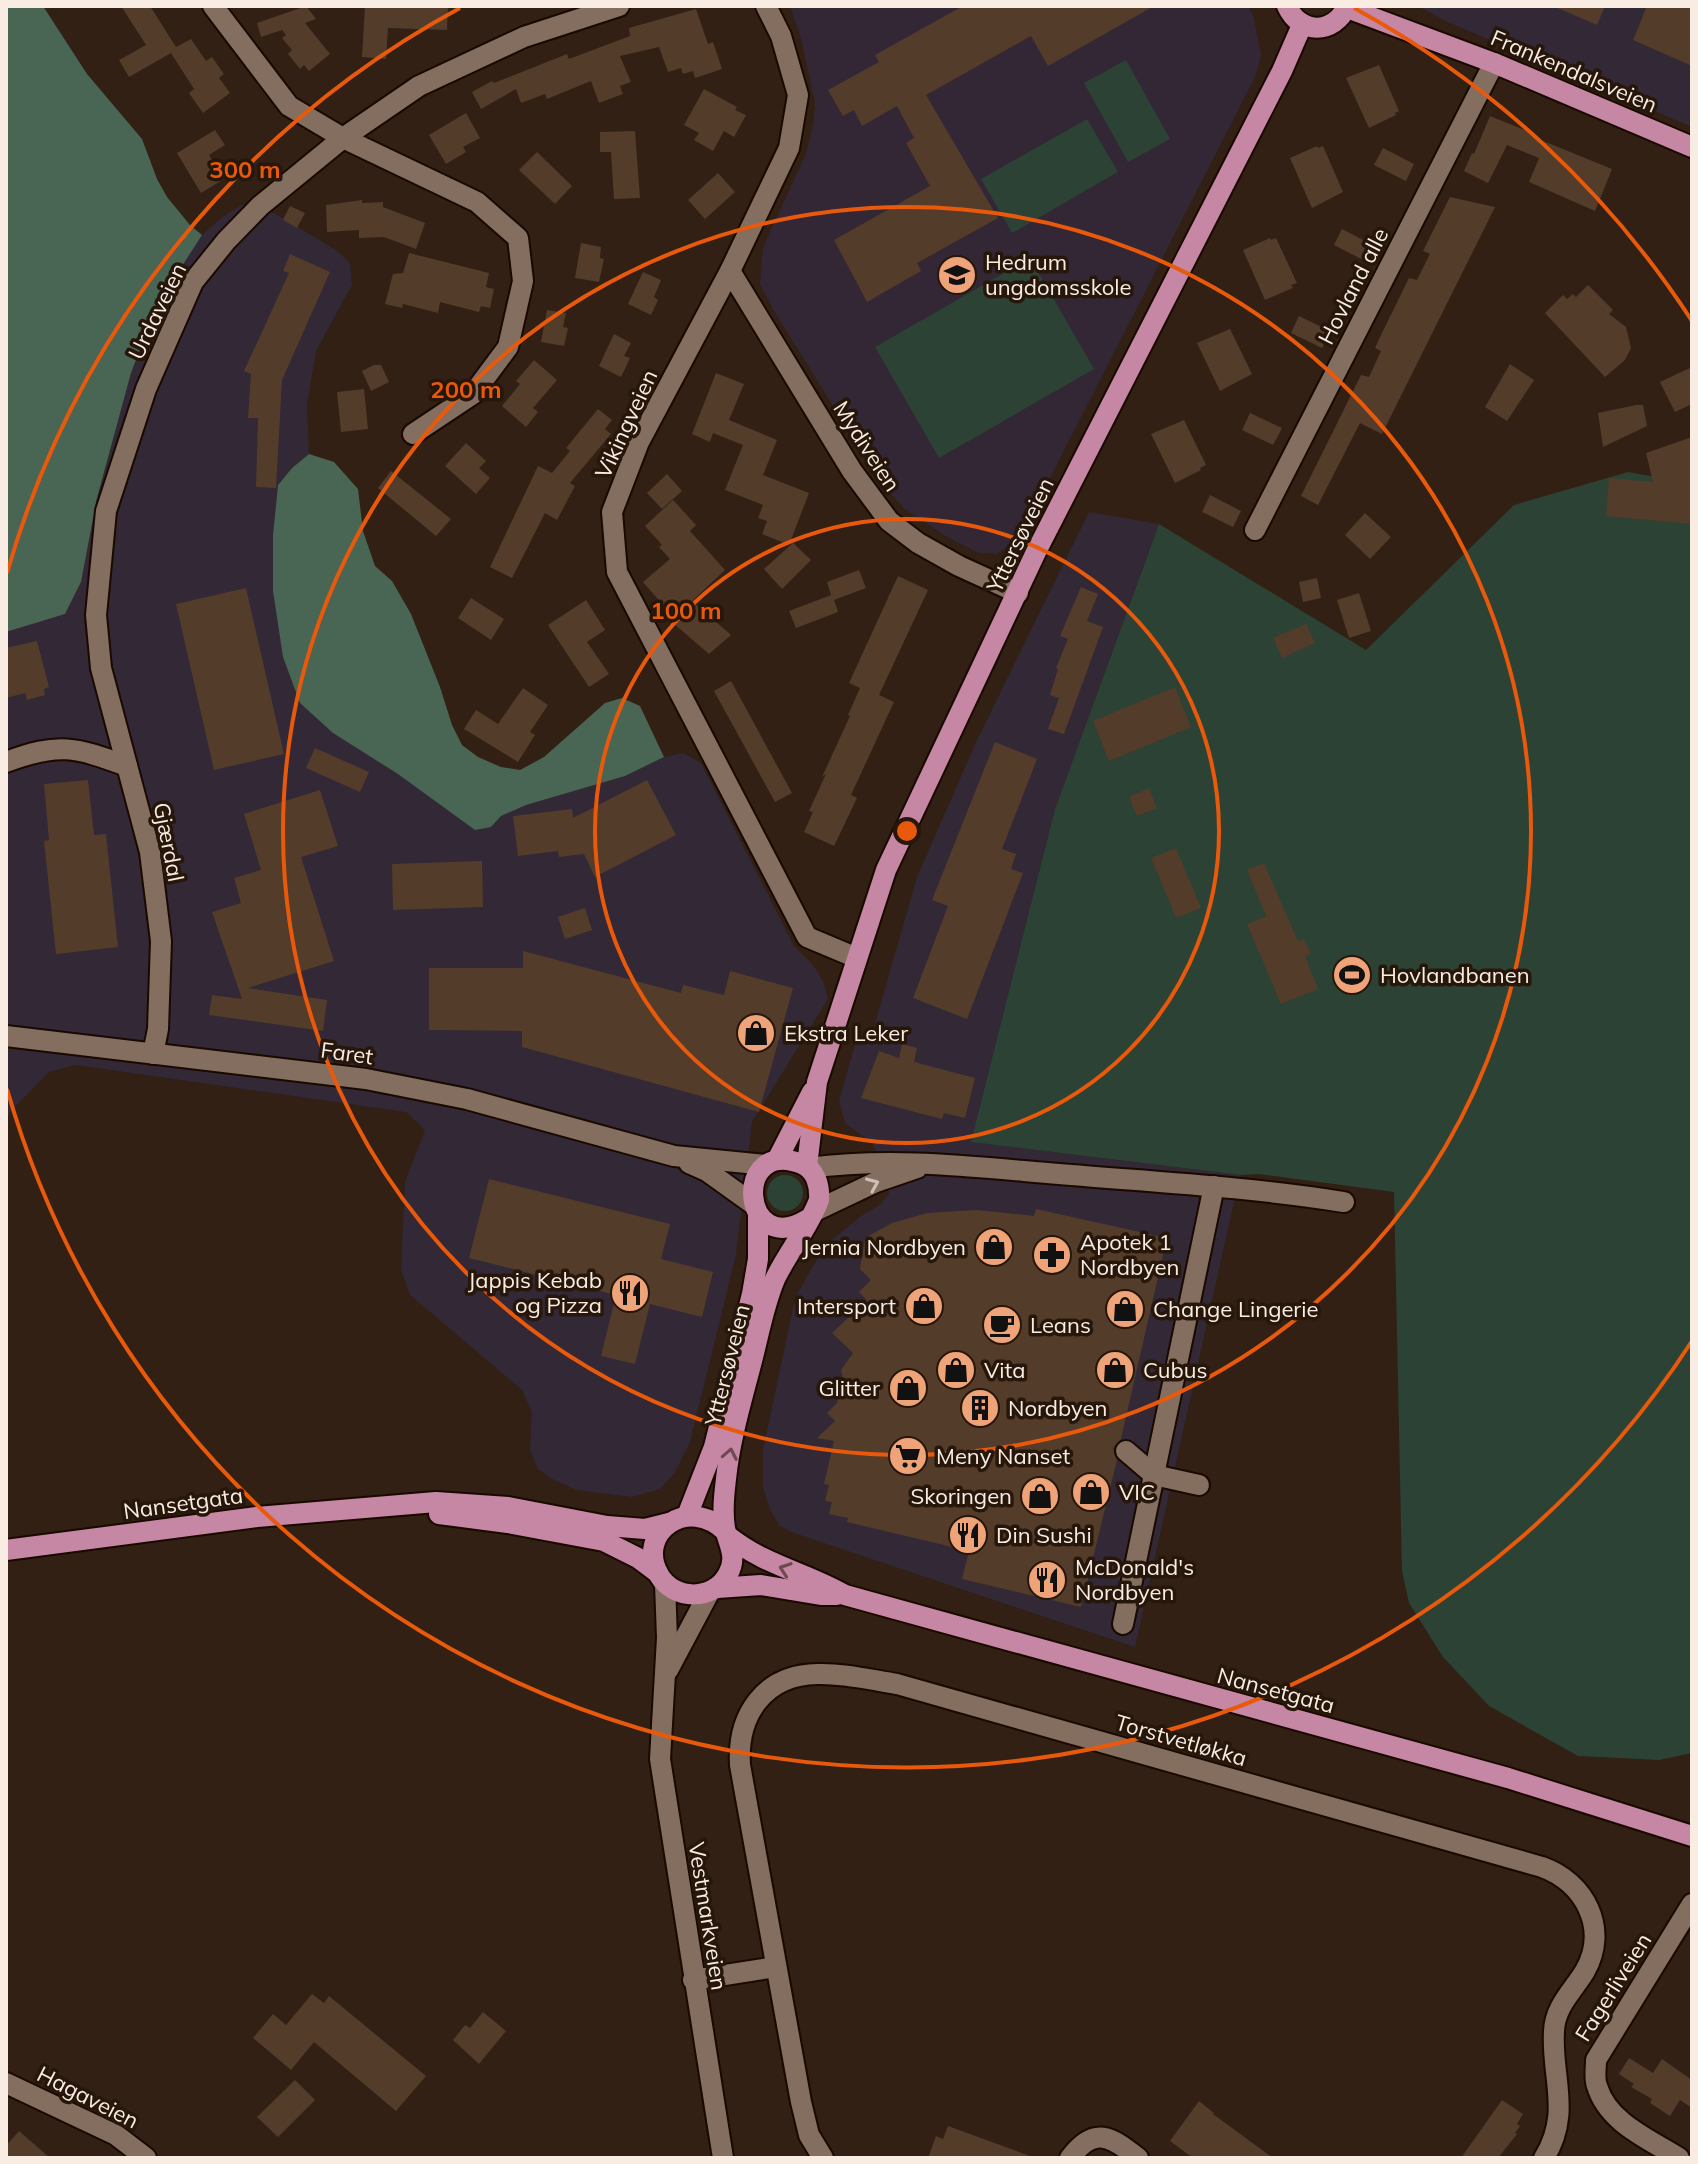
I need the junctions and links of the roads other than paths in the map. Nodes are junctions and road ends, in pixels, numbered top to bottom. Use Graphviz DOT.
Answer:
graph roads {
  1 [pos="213,6"];
  2 [pos="619,6"];
  3 [pos="766,6"];
  4 [pos="1287,6"];
  5 [pos="1347,7"];
  6 [pos="1302,25"];
  7 [pos="1494,63"];
  8 [pos="343,138"];
  9 [pos="1692,147"];
  10 [pos="730,271"];
  11 [pos="413,434"];
  12 [pos="1255,530"];
  13 [pos="1018,593"];
  14 [pos="6,762"];
  15 [pos="127,766"];
  16 [pos="857,958"];
  17 [pos="6,1036"];
  18 [pos="153,1054"];
  19 [pos="817,1082"];
  20 [pos="674,1156"];
  21 [pos="932,1162"];
  22 [pos="772,1163"];
  23 [pos="808,1167"];
  24 [pos="1214,1186"];
  25 [pos="1344,1202"];
  26 [pos="756,1209"];
  27 [pos="812,1215"];
  28 [pos="1126,1451"];
  29 [pos="1154,1475"];
  30 [pos="1199,1485"];
  31 [pos="367,1506"];
  32 [pos="678,1520"];
  33 [pos="727,1534"];
  34 [pos="6,1550"];
  35 [pos="661,1579"];
  36 [pos="714,1590"];
  37 [pos="845,1595"];
  38 [pos="1123,1624"];
  39 [pos="662,1680"];
  40 [pos="1692,1836"];
  41 [pos="1692,1904"];
  42 [pos="776,1967"];
  43 [pos="693,1980"];
  44 [pos="6,2083"];
  45 [pos="146,2158"];
  46 [pos="723,2158"];
  47 [pos="823,2158"];
  48 [pos="1070,2158"];
  49 [pos="1138,2158"];
  50 [pos="1544,2158"];
  51 [pos="1679,2158"];
  1 -- 8 [label="street"];
  2 -- 8 [label="street, Urdaveien"];
  3 -- 10 [label="street, Vikingveien"];
  4 -- 6 [label="main road"];
  5 -- 6 [label="main road"];
  5 -- 7 [label="main road, Frankendalsveien"];
  6 -- 13 [label="main road, Yttersøveien"];
  7 -- 9 [label="main road, Frankendalsveien"];
  7 -- 12 [label="street, Hovland alle"];
  8 -- 11 [label="street"];
  8 -- 15 [label="street, Urdaveien"];
  10 -- 13 [label="street, Mydiveien"];
  10 -- 16 [label="street, Vikingveien"];
  13 -- 16 [label="main road, Yttersøveien"];
  14 -- 15 [label="street"];
  15 -- 18 [label="street, Gjærdal"];
  16 -- 19 [label="main road, Yttersøveien"];
  17 -- 18 [label="street, Faret"];
  18 -- 20 [label="street, Faret"];
  19 -- 22 [label="main road, Yttersøveien"];
  19 -- 23 [label="main road, Yttersøveien"];
  20 -- 22 [label="street, Faret"];
  20 -- 26 [label="street, Faret"];
  21 -- 23 [label="street"];
  21 -- 24 [label="street"];
  27 -- 21 [label="street, one-way"];
  22 -- 23 [label="main road"];
  22 -- 26 [label="main road"];
  23 -- 27 [label="main road"];
  24 -- 25 [label="street"];
  24 -- 29 [label="street"];
  26 -- 27 [label="main road"];
  26 -- 32 [label="main road, Yttersøveien"];
  33 -- 27 [label="main road, Yttersøveien, one-way"];
  28 -- 29 [label="street"];
  29 -- 30 [label="street"];
  29 -- 38 [label="street"];
  31 -- 32 [label="main road, Nansetgata"];
  31 -- 34 [label="main road, Nansetgata"];
  31 -- 35 [label="main road, Nansetgata"];
  32 -- 33 [label="main road"];
  32 -- 35 [label="main road"];
  33 -- 36 [label="main road"];
  37 -- 33 [label="main road, Nansetgata, one-way"];
  35 -- 36 [label="main road"];
  35 -- 39 [label="street, Vestmarkveien"];
  36 -- 37 [label="main road, Nansetgata"];
  36 -- 39 [label="street, Vestmarkveien"];
  37 -- 40 [label="main road, Nansetgata"];
  39 -- 43 [label="street, Vestmarkveien"];
  41 -- 51 [label="street, Fagerliveien"];
  42 -- 43 [label="street"];
  42 -- 47 [label="street, Torstvetløkka"];
  42 -- 50 [label="street, Torstvetløkka"];
  43 -- 46 [label="street, Vestmarkveien"];
  44 -- 45 [label="street, Hagaveien"];
  48 -- 49 [label="street"];
}
